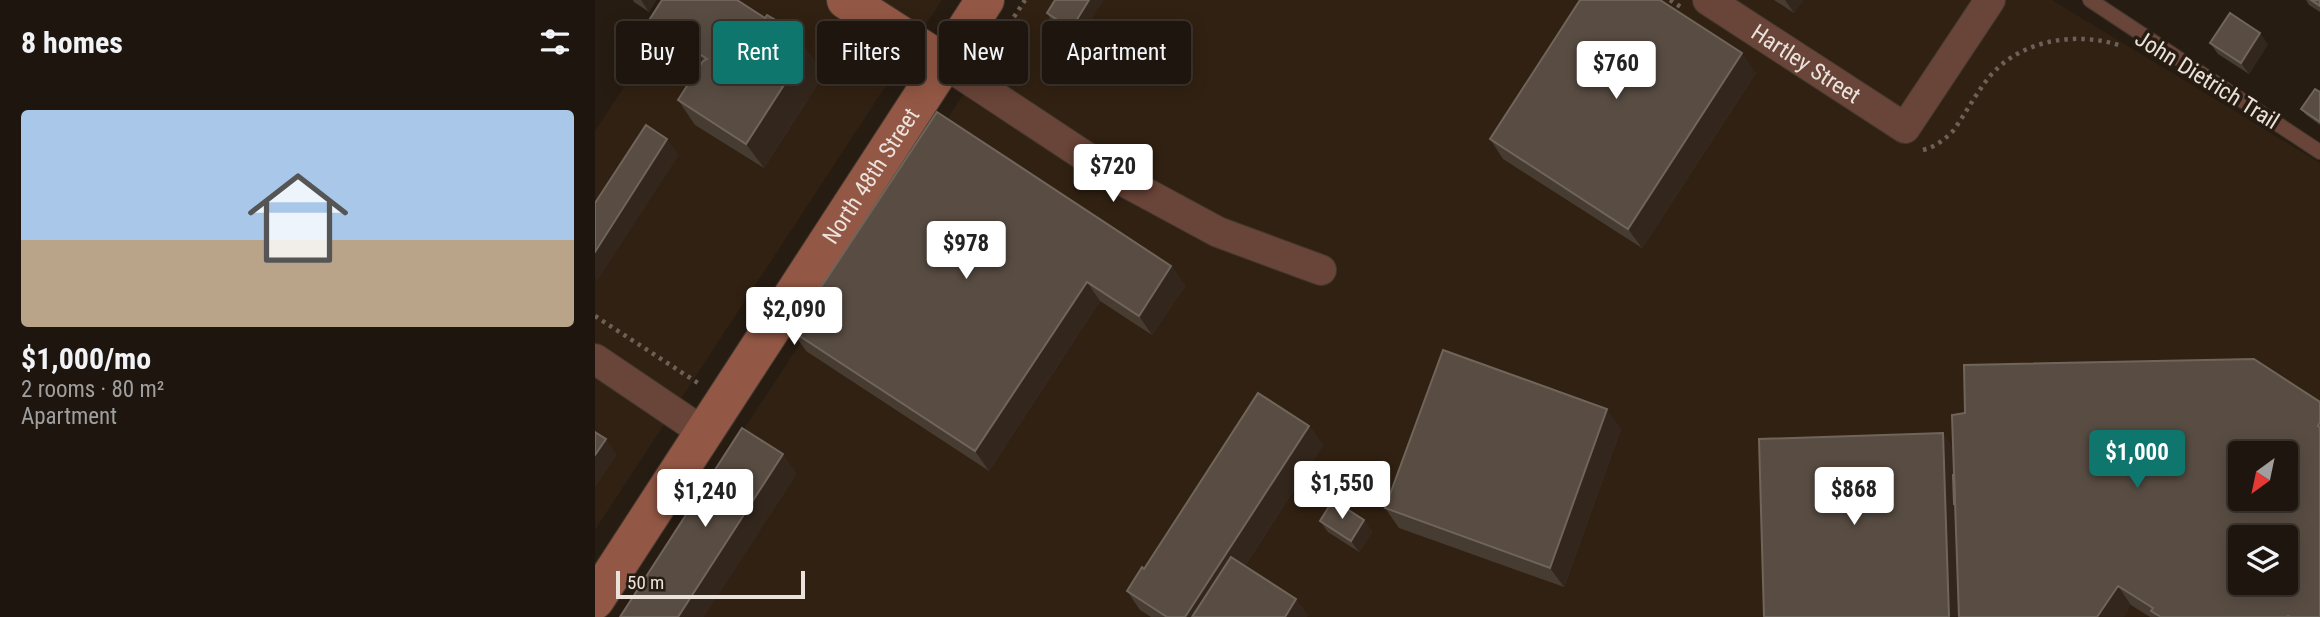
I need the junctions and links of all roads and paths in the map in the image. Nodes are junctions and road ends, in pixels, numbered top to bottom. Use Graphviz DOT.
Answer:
graph roads {
  1 [pos="845,0"];
  2 [pos="985,0"];
  3 [pos="1709,0"];
  4 [pos="1990,0"];
  5 [pos="2091,0"];
  6 [pos="971,21"];
  7 [pos="2125,47"];
  8 [pos="939,60"];
  9 [pos="939,71"];
  10 [pos="1992,73"];
  11 [pos="975,84"];
  12 [pos="2320,152"];
  13 [pos="1321,270"];
  14 [pos="595,359"];
  15 [pos="703,432"];
  16 [pos="595,600"];
  1 -- 8 [label="main road"];
  2 -- 6 [label="main road, North 48th Street"];
  3 -- 4 [label="street, Hartley Street"];
  5 -- 12 [label="lane"];
  7 -- 10 [label="path, John Dietrich Trail"];
  9 -- 15 [label="main road, North 48th Street"];
  11 -- 13 [label="street"];
  14 -- 15 [label="street"];
  15 -- 16 [label="main road, North 48th Street"];
}
